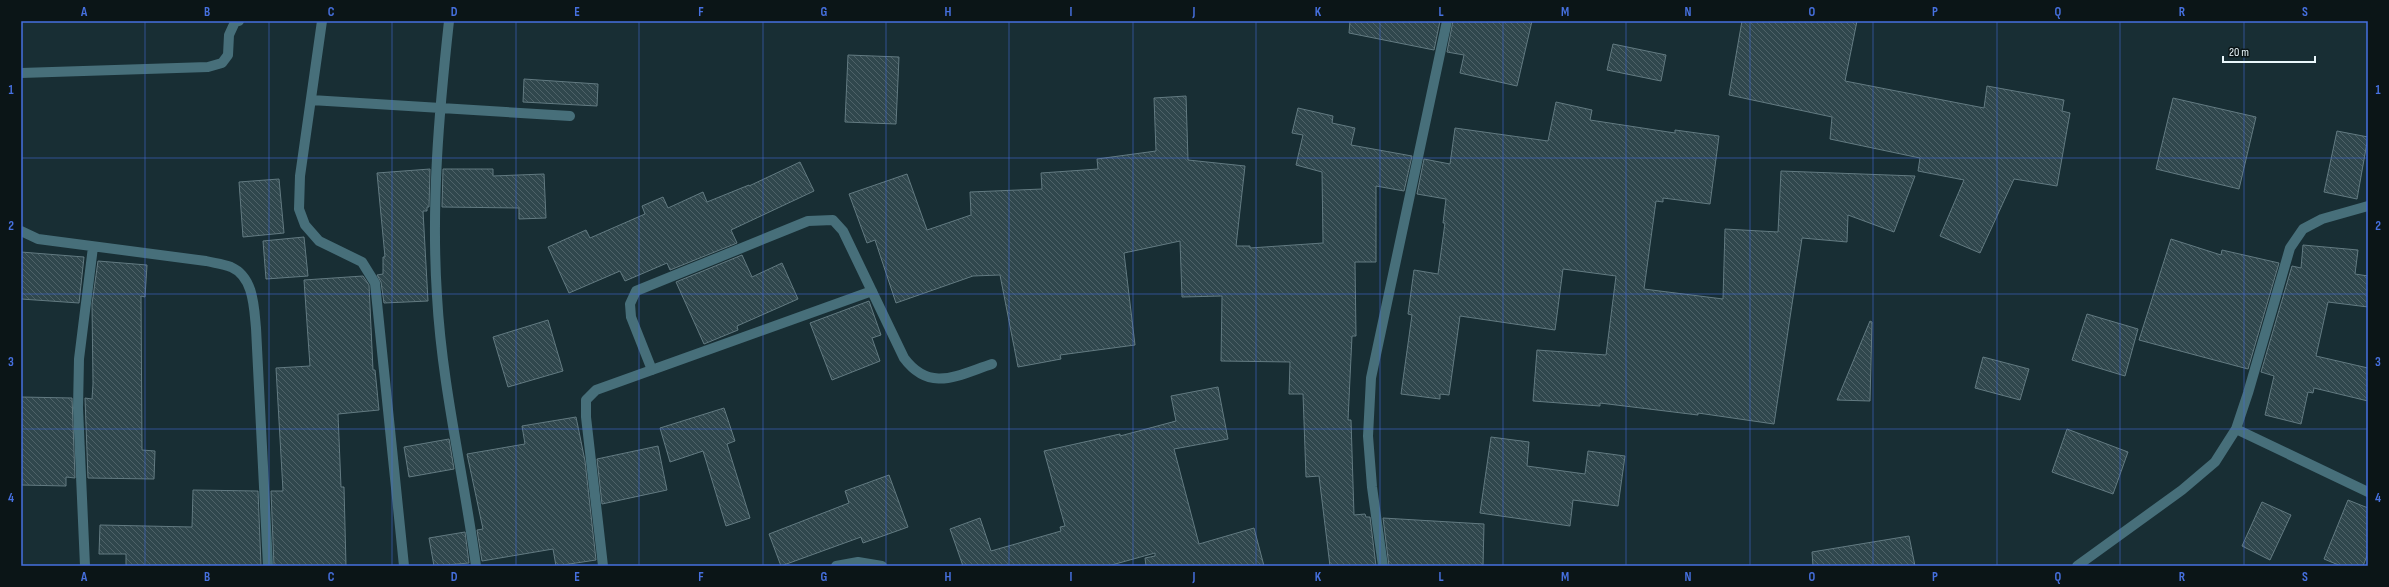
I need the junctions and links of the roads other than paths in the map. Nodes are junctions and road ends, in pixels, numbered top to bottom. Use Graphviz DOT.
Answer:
graph roads {
  1 [pos="239,21"];
  2 [pos="322,21"];
  3 [pos="449,21"];
  4 [pos="1447,21"];
  5 [pos="21,73"];
  6 [pos="311,100"];
  7 [pos="439,108"];
  8 [pos="570,116"];
  9 [pos="2368,206"];
  10 [pos="21,231"];
  11 [pos="93,247"];
  12 [pos="872,291"];
  13 [pos="992,364"];
  14 [pos="652,370"];
  15 [pos="2236,429"];
  16 [pos="2368,492"];
  17 [pos="85,566"];
  18 [pos="268,566"];
  19 [pos="404,566"];
  20 [pos="476,566"];
  21 [pos="603,566"];
  22 [pos="836,566"];
  23 [pos="882,566"];
  24 [pos="1382,566"];
  25 [pos="2077,566"];
  1 -- 5 [label="street"];
  2 -- 6 [label="street"];
  3 -- 7 [label="street"];
  4 -- 24 [label="street"];
  6 -- 7 [label="street"];
  6 -- 19 [label="street"];
  7 -- 8 [label="street"];
  7 -- 20 [label="street"];
  9 -- 15 [label="street"];
  10 -- 11 [label="street"];
  11 -- 17 [label="street"];
  11 -- 18 [label="street"];
  12 -- 13 [label="street"];
  12 -- 14 [label="street"];
  12 -- 14 [label="street"];
  14 -- 21 [label="street"];
  15 -- 16 [label="street"];
  15 -- 25 [label="street"];
  22 -- 23 [label="street"];
}
